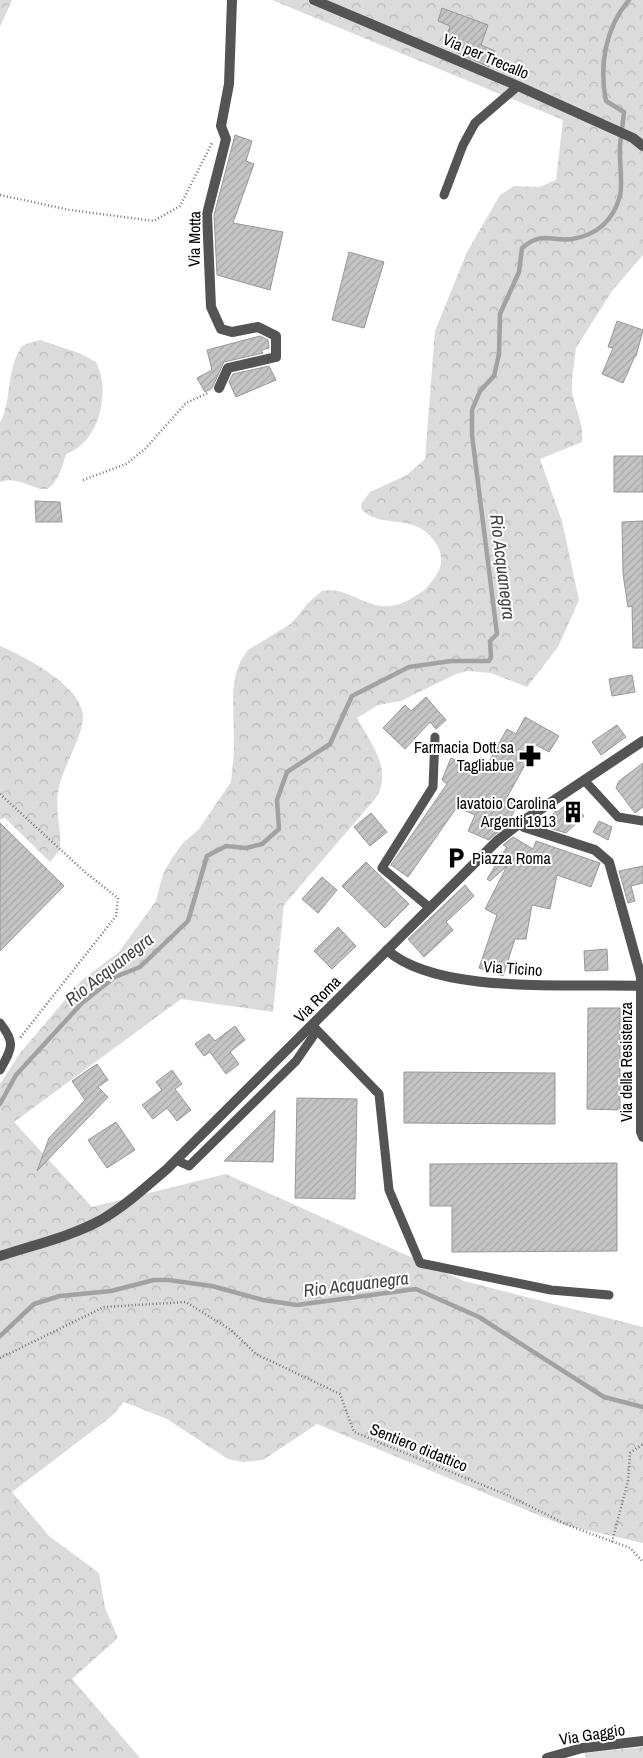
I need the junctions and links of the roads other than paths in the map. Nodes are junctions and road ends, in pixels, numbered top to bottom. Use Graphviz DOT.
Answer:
graph roads {
  1 [pos="232,0"];
  2 [pos="314,0"];
  3 [pos="518,86"];
  4 [pos="643,146"];
  5 [pos="444,195"];
  6 [pos="219,388"];
  7 [pos="435,736"];
  8 [pos="643,741"];
  9 [pos="584,780"];
  10 [pos="643,821"];
  11 [pos="520,823"];
  12 [pos="430,908"];
  13 [pos="387,950"];
  14 [pos="642,986"];
  15 [pos="0,1023"];
  16 [pos="312,1025"];
  17 [pos="0,1070"];
  18 [pos="643,1137"];
  19 [pos="0,1256"];
  20 [pos="609,1295"];
  21 [pos="643,1742"];
  22 [pos="546,1758"];
  1 -- 6 [label="street, Via Motta"];
  2 -- 3 [label="street, Via per Trecallo"];
  3 -- 4 [label="street, Via per Trecallo"];
  3 -- 5 [label="lane"];
  7 -- 12 [label="lane"];
  8 -- 9 [label="street, Via Roma"];
  9 -- 10 [label="lane"];
  9 -- 11 [label="street, Via Roma"];
  11 -- 12 [label="street, Via Roma"];
  11 -- 14 [label="street, Via della Resistenza"];
  12 -- 13 [label="street, Via Roma"];
  13 -- 14 [label="street, Via Ticino"];
  13 -- 16 [label="street, Via Roma"];
  14 -- 18 [label="street, Via della Resistenza"];
  15 -- 17 [label="lane"];
  16 -- 19 [label="street, Via Roma"];
  16 -- 20 [label="lane"];
  21 -- 22 [label="street, Via Gaggio"];
}
